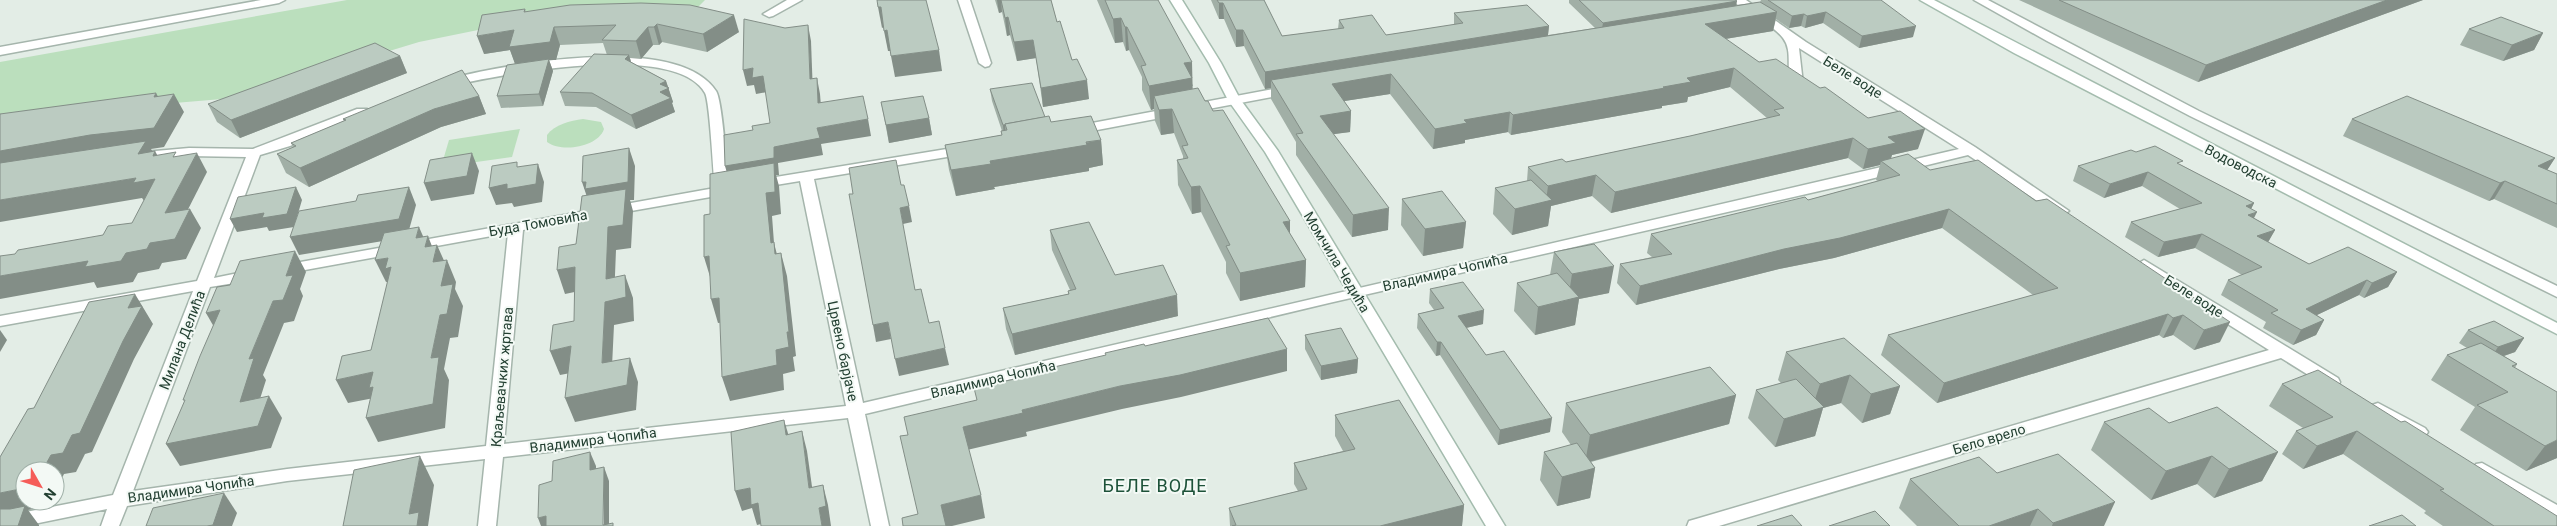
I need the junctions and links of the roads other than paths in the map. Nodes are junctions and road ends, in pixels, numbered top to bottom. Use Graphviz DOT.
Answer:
graph roads {
  1 [pos="279,0"];
  2 [pos="796,0"];
  3 [pos="964,0"];
  4 [pos="1176,0"];
  5 [pos="1739,0"];
  6 [pos="1926,0"];
  7 [pos="1980,0"];
  8 [pos="769,14"];
  9 [pos="1757,14"];
  10 [pos="1738,17"];
  11 [pos="1787,35"];
  12 [pos="0,50"];
  13 [pos="985,63"];
  14 [pos="1797,84"];
  15 [pos="434,87"];
  16 [pos="1298,89"];
  17 [pos="1234,100"];
  18 [pos="374,107"];
  19 [pos="1065,132"];
  20 [pos="978,147"];
  21 [pos="1970,150"];
  22 [pos="254,154"];
  23 [pos="123,158"];
  24 [pos="806,176"];
  25 [pos="722,190"];
  26 [pos="2073,218"];
  27 [pos="516,228"];
  28 [pos="2130,256"];
  29 [pos="203,284"];
  30 [pos="2557,292"];
  31 [pos="1354,293"];
  32 [pos="0,321"];
  33 [pos="2557,329"];
  34 [pos="2282,352"];
  35 [pos="2345,389"];
  36 [pos="2362,399"];
  37 [pos="855,411"];
  38 [pos="2430,439"];
  39 [pos="495,452"];
  40 [pos="2464,459"];
  41 [pos="120,500"];
  42 [pos="2557,514"];
  43 [pos="0,524"];
  44 [pos="110,526"];
  45 [pos="488,526"];
  46 [pos="880,526"];
  47 [pos="1496,526"];
  48 [pos="1696,526"];
  1 -- 12 [label="street"];
  2 -- 8 [label="street"];
  3 -- 13 [label="street"];
  4 -- 17 [label="street, Момчила Чедића"];
  5 -- 9 [label="street, Беле воде"];
  6 -- 33 [label="street, Водоводска"];
  7 -- 30 [label="street, Водоводска"];
  9 -- 10 [label="street"];
  9 -- 11 [label="street, Беле воде"];
  11 -- 14 [label="street"];
  11 -- 21 [label="street, Беле воде"];
  15 -- 25 [label="street"];
  16 -- 17 [label="street"];
  17 -- 19 [label="street"];
  17 -- 31 [label="street, Момчила Чедића"];
  18 -- 22 [label="street"];
  20 -- 24 [label="street, Буда Томовића"];
  21 -- 26 [label="street, Беле воде"];
  21 -- 31 [label="street, Владимира Чопића"];
  22 -- 23 [label="street"];
  22 -- 29 [label="street, Милана Делића"];
  24 -- 25 [label="street, Буда Томовића"];
  24 -- 37 [label="street, Црвено барјаче"];
  25 -- 27 [label="street, Буда Томовића"];
  27 -- 29 [label="street, Буда Томовића"];
  27 -- 39 [label="street, Краљевачких жртава"];
  28 -- 34 [label="street, Беле воде"];
  29 -- 32 [label="street, Буда Томовића"];
  29 -- 41 [label="street, Милана Делића"];
  31 -- 37 [label="street, Владимира Чопића"];
  31 -- 47 [label="street, Момчила Чедића"];
  34 -- 35 [label="street, Беле воде"];
  34 -- 48 [label="street, Бело врело"];
  36 -- 38 [label="street"];
  37 -- 39 [label="street, Владимира Чопића"];
  37 -- 46 [label="street, Црвено барјаче"];
  39 -- 41 [label="street, Владимира Чопића"];
  39 -- 45 [label="street, Краљевачких жртава"];
  40 -- 42 [label="street"];
  41 -- 43 [label="street, Владимира Чопића"];
  41 -- 44 [label="street, Милана Делића"];
}
